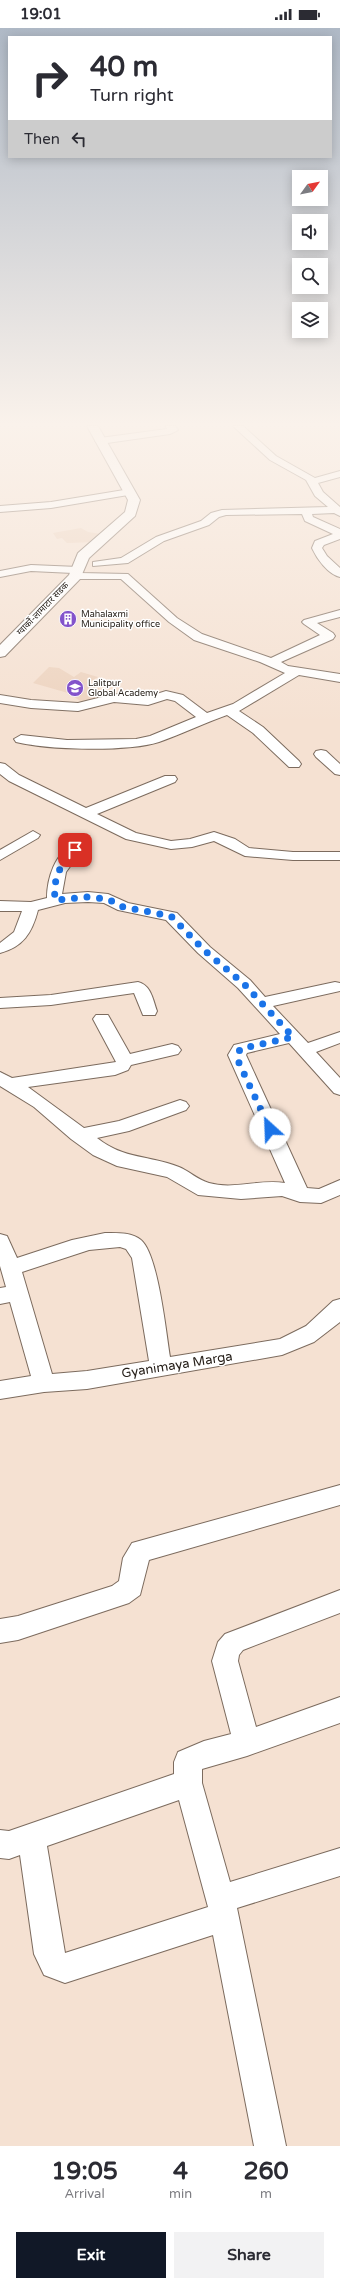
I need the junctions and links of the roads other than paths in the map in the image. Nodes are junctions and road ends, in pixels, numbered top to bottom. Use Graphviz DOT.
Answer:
graph roads {
  1 [pos="118,525"];
  2 [pos="199,525"];
  3 [pos="321,525"];
  4 [pos="340,534"];
  5 [pos="78,570"];
  6 [pos="0,574"];
  7 [pos="340,574"];
  8 [pos="340,613"];
  9 [pos="334,637"];
  10 [pos="0,653"];
  11 [pos="271,662"];
  12 [pos="296,672"];
  13 [pos="340,678"];
  14 [pos="0,699"];
  15 [pos="229,710"];
  16 [pos="205,718"];
  17 [pos="21,739"];
  18 [pos="320,754"];
  19 [pos="294,764"];
  20 [pos="0,767"];
  21 [pos="340,772"];
  22 [pos="170,779"];
  23 [pos="86,814"];
  24 [pos="33,835"];
  25 [pos="75,850"];
  26 [pos="0,856"];
  27 [pos="340,856"];
  28 [pos="55,900"];
  29 [pos="0,906"];
  30 [pos="30,907"];
  31 [pos="0,948"];
  32 [pos="335,987"];
  33 [pos="261,1002"];
  34 [pos="0,1003"];
  35 [pos="148,1011"];
  36 [pos="102,1019"];
  37 [pos="340,1037"];
  38 [pos="299,1044"];
  39 [pos="172,1050"];
  40 [pos="124,1061"];
  41 [pos="5,1081"];
  42 [pos="340,1089"];
  43 [pos="180,1106"];
  44 [pos="78,1135"];
  45 [pos="340,1187"];
  46 [pos="300,1195"];
  47 [pos="0,1242"];
  48 [pos="11,1268"];
  49 [pos="9,1294"];
  50 [pos="340,1307"];
  51 [pos="161,1368"];
  52 [pos="44,1383"];
  53 [pos="0,1390"];
  54 [pos="340,1494"];
  55 [pos="340,1600"];
  56 [pos="0,1631"];
  57 [pos="340,1710"];
  58 [pos="247,1743"];
  59 [pos="188,1783"];
  60 [pos="32,1837"];
  61 [pos="0,1844"];
  62 [pos="340,1862"];
  63 [pos="222,1908"];
  64 [pos="270,2146"];
  1 -- 5 [label="main road, ग्वार्को-लामाटार सडक"];
  2 -- 5 [label="street"];
  3 -- 4 [label="street"];
  4 -- 7 [label="street"];
  5 -- 6 [label="street"];
  5 -- 10 [label="main road, ग्वार्को-लामाटार सडक"];
  5 -- 11 [label="street"];
  8 -- 9 [label="street"];
  9 -- 11 [label="street"];
  11 -- 12 [label="street"];
  12 -- 13 [label="street"];
  12 -- 15 [label="street"];
  14 -- 16 [label="street"];
  15 -- 16 [label="street"];
  15 -- 19 [label="street"];
  16 -- 17 [label="street"];
  18 -- 21 [label="street"];
  20 -- 23 [label="street"];
  22 -- 23 [label="street"];
  23 -- 27 [label="street"];
  24 -- 26 [label="street"];
  25 -- 28 [label="street"];
  28 -- 30 [label="street"];
  28 -- 33 [label="street"];
  29 -- 30 [label="street"];
  30 -- 31 [label="street"];
  32 -- 33 [label="street"];
  33 -- 38 [label="street"];
  34 -- 35 [label="street"];
  36 -- 40 [label="street"];
  37 -- 38 [label="street"];
  38 -- 42 [label="street"];
  38 -- 46 [label="street"];
  39 -- 40 [label="street"];
  40 -- 41 [label="street"];
  41 -- 44 [label="street"];
  43 -- 44 [label="street"];
  44 -- 46 [label="street"];
  45 -- 46 [label="street"];
  47 -- 48 [label="street"];
  48 -- 49 [label="street"];
  48 -- 51 [label="street"];
  49 -- 52 [label="street"];
  50 -- 51 [label="street, Gyanimaya Marga"];
  51 -- 52 [label="street, Gyanimaya Marga"];
  52 -- 53 [label="street, Gyanimaya Marga"];
  54 -- 56 [label="street"];
  55 -- 58 [label="street"];
  57 -- 58 [label="street"];
  58 -- 59 [label="street"];
  59 -- 60 [label="street"];
  59 -- 63 [label="street"];
  60 -- 61 [label="street"];
  60 -- 63 [label="street"];
  62 -- 63 [label="street"];
  63 -- 64 [label="street"];
}
